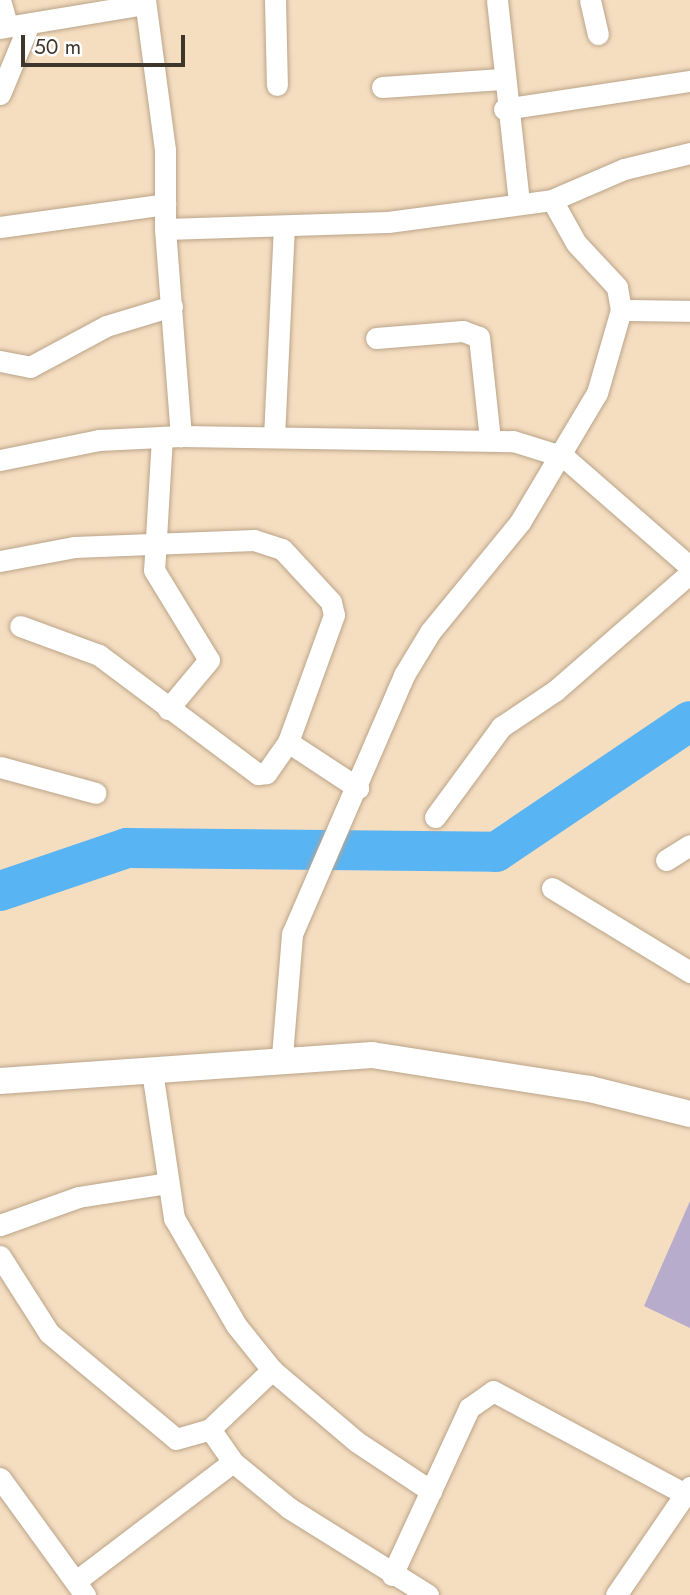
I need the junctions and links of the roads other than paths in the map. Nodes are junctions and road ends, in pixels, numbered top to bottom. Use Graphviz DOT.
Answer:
graph roads {
  1 [pos="0,0"];
  2 [pos="275,0"];
  3 [pos="496,0"];
  4 [pos="590,0"];
  5 [pos="145,2"];
  6 [pos="29,24"];
  7 [pos="4,27"];
  8 [pos="598,33"];
  9 [pos="502,79"];
  10 [pos="690,81"];
  11 [pos="276,85"];
  12 [pos="382,87"];
  13 [pos="0,94"];
  14 [pos="504,108"];
  15 [pos="690,153"];
  16 [pos="552,200"];
  17 [pos="165,204"];
  18 [pos="519,204"];
  19 [pos="0,227"];
  20 [pos="284,228"];
  21 [pos="164,229"];
  22 [pos="172,306"];
  23 [pos="621,310"];
  24 [pos="690,311"];
  25 [pos="376,338"];
  26 [pos="0,361"];
  27 [pos="172,436"];
  28 [pos="274,437"];
  29 [pos="490,440"];
  30 [pos="564,457"];
  31 [pos="0,460"];
  32 [pos="155,546"];
  33 [pos="0,561"];
  34 [pos="690,567"];
  35 [pos="690,573"];
  36 [pos="20,626"];
  37 [pos="168,709"];
  38 [pos="288,742"];
  39 [pos="0,767"];
  40 [pos="96,793"];
  41 [pos="354,797"];
  42 [pos="435,817"];
  43 [pos="690,845"];
  44 [pos="666,860"];
  45 [pos="552,888"];
  46 [pos="690,972"];
  47 [pos="282,1056"];
  48 [pos="152,1071"];
  49 [pos="0,1081"];
  50 [pos="690,1114"];
  51 [pos="167,1183"];
  52 [pos="0,1225"];
  53 [pos="0,1256"];
  54 [pos="272,1370"];
  55 [pos="210,1429"];
  56 [pos="233,1462"];
  57 [pos="0,1478"];
  58 [pos="431,1491"];
  59 [pos="688,1491"];
  60 [pos="392,1576"];
  61 [pos="81,1588"];
  62 [pos="428,1595"];
  63 [pos="616,1595"];
  1 -- 7 [label="street"];
  2 -- 11 [label="street"];
  3 -- 9 [label="street"];
  4 -- 8 [label="street"];
  5 -- 6 [label="street"];
  5 -- 17 [label="street"];
  6 -- 7 [label="street"];
  6 -- 13 [label="street"];
  9 -- 12 [label="street"];
  9 -- 14 [label="street"];
  10 -- 14 [label="street"];
  14 -- 18 [label="street"];
  15 -- 16 [label="street"];
  16 -- 18 [label="street"];
  16 -- 23 [label="street"];
  17 -- 19 [label="street"];
  17 -- 21 [label="street"];
  18 -- 20 [label="street"];
  20 -- 21 [label="street"];
  20 -- 28 [label="street"];
  21 -- 22 [label="street"];
  22 -- 26 [label="street"];
  22 -- 27 [label="street"];
  23 -- 24 [label="street"];
  23 -- 30 [label="street"];
  25 -- 29 [label="street"];
  27 -- 28 [label="street"];
  27 -- 31 [label="street"];
  27 -- 32 [label="street"];
  28 -- 29 [label="street"];
  29 -- 30 [label="street"];
  30 -- 34 [label="street"];
  30 -- 41 [label="street"];
  32 -- 33 [label="street"];
  32 -- 37 [label="street"];
  32 -- 38 [label="street"];
  35 -- 42 [label="street"];
  36 -- 37 [label="street"];
  37 -- 38 [label="street"];
  38 -- 41 [label="street"];
  39 -- 40 [label="street"];
  41 -- 47 [label="street"];
  43 -- 44 [label="street"];
  45 -- 46 [label="street"];
  47 -- 48 [label="street"];
  47 -- 50 [label="street"];
  48 -- 49 [label="street"];
  48 -- 51 [label="street"];
  51 -- 52 [label="street"];
  51 -- 54 [label="street"];
  53 -- 55 [label="street"];
  54 -- 55 [label="street"];
  54 -- 58 [label="street"];
  55 -- 56 [label="street"];
  56 -- 60 [label="street"];
  56 -- 61 [label="street"];
  57 -- 61 [label="street"];
  58 -- 59 [label="street"];
  58 -- 60 [label="street"];
  59 -- 63 [label="street"];
  60 -- 62 [label="street"];
}
